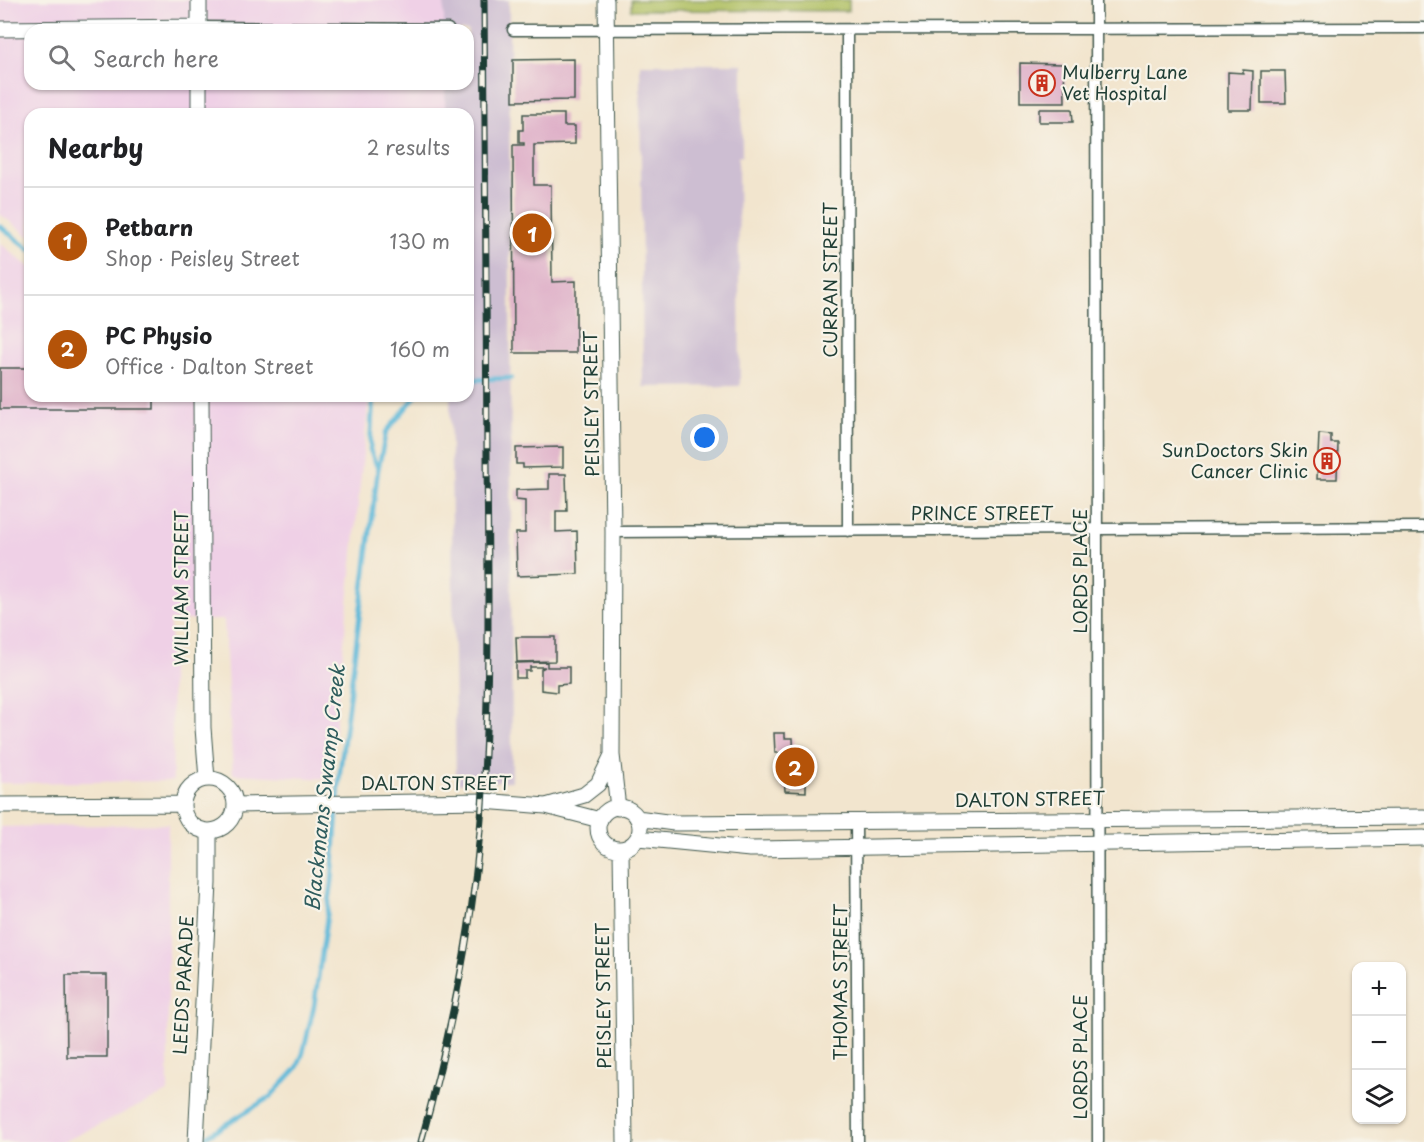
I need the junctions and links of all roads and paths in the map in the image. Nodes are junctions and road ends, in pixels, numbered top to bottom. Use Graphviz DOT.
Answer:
graph roads {
  1 [pos="199,0"];
  2 [pos="606,0"];
  3 [pos="1096,0"];
  4 [pos="199,24"];
  5 [pos="1424,28"];
  6 [pos="0,29"];
  7 [pos="24,29"];
  8 [pos="1096,29"];
  9 [pos="513,30"];
  10 [pos="606,30"];
  11 [pos="847,30"];
  12 [pos="199,90"];
  13 [pos="199,108"];
  14 [pos="201,402"];
  15 [pos="1424,527"];
  16 [pos="1097,530"];
  17 [pos="848,531"];
  18 [pos="613,532"];
  19 [pos="612,755"];
  20 [pos="207,779"];
  21 [pos="183,804"];
  22 [pos="0,805"];
  23 [pos="235,805"];
  24 [pos="546,806"];
  25 [pos="618,808"];
  26 [pos="1424,817"];
  27 [pos="637,818"];
  28 [pos="1098,819"];
  29 [pos="600,820"];
  30 [pos="856,821"];
  31 [pos="209,831"];
  32 [pos="638,838"];
  33 [pos="1424,838"];
  34 [pos="1098,842"];
  35 [pos="857,847"];
  36 [pos="621,849"];
  37 [pos="196,1142"];
  38 [pos="625,1142"];
  39 [pos="858,1142"];
  40 [pos="1098,1142"];
  1 -- 4 [label="main road"];
  2 -- 10 [label="main road, PEISLEY STREET"];
  3 -- 8 [label="street, LORDS PLACE"];
  5 -- 8 [label="street"];
  6 -- 7 [label="main road"];
  8 -- 11 [label="street"];
  8 -- 16 [label="street, LORDS PLACE"];
  9 -- 10 [label="street"];
  10 -- 11 [label="street"];
  10 -- 18 [label="main road, PEISLEY STREET"];
  11 -- 17 [label="street, CURRAN STREET"];
  12 -- 13 [label="main road"];
  14 -- 20 [label="main road, WILLIAM STREET"];
  15 -- 16 [label="street, PRINCE STREET"];
  16 -- 17 [label="street, PRINCE STREET"];
  16 -- 28 [label="street, LORDS PLACE"];
  17 -- 18 [label="street, PRINCE STREET"];
  18 -- 19 [label="main road, PEISLEY STREET"];
  19 -- 24 [label="main road"];
  19 -- 25 [label="main road, PEISLEY STREET"];
  20 -- 21 [label="main road"];
  20 -- 23 [label="main road"];
  21 -- 22 [label="main road"];
  21 -- 31 [label="main road"];
  23 -- 24 [label="main road, DALTON STREET"];
  23 -- 31 [label="main road"];
  24 -- 29 [label="main road, DALTON STREET"];
  25 -- 27 [label="main road"];
  25 -- 29 [label="main road"];
  26 -- 28 [label="main road, DALTON STREET"];
  27 -- 30 [label="main road, DALTON STREET"];
  27 -- 32 [label="main road"];
  28 -- 30 [label="main road, DALTON STREET"];
  28 -- 34 [label="street, LORDS PLACE"];
  29 -- 36 [label="main road"];
  30 -- 35 [label="street, THOMAS STREET"];
  31 -- 37 [label="main road, LEEDS PARADE"];
  32 -- 35 [label="main road"];
  32 -- 36 [label="main road"];
  33 -- 34 [label="main road"];
  34 -- 35 [label="main road"];
  34 -- 40 [label="street, LORDS PLACE"];
  35 -- 39 [label="street, THOMAS STREET"];
  36 -- 38 [label="main road, PEISLEY STREET"];
}
